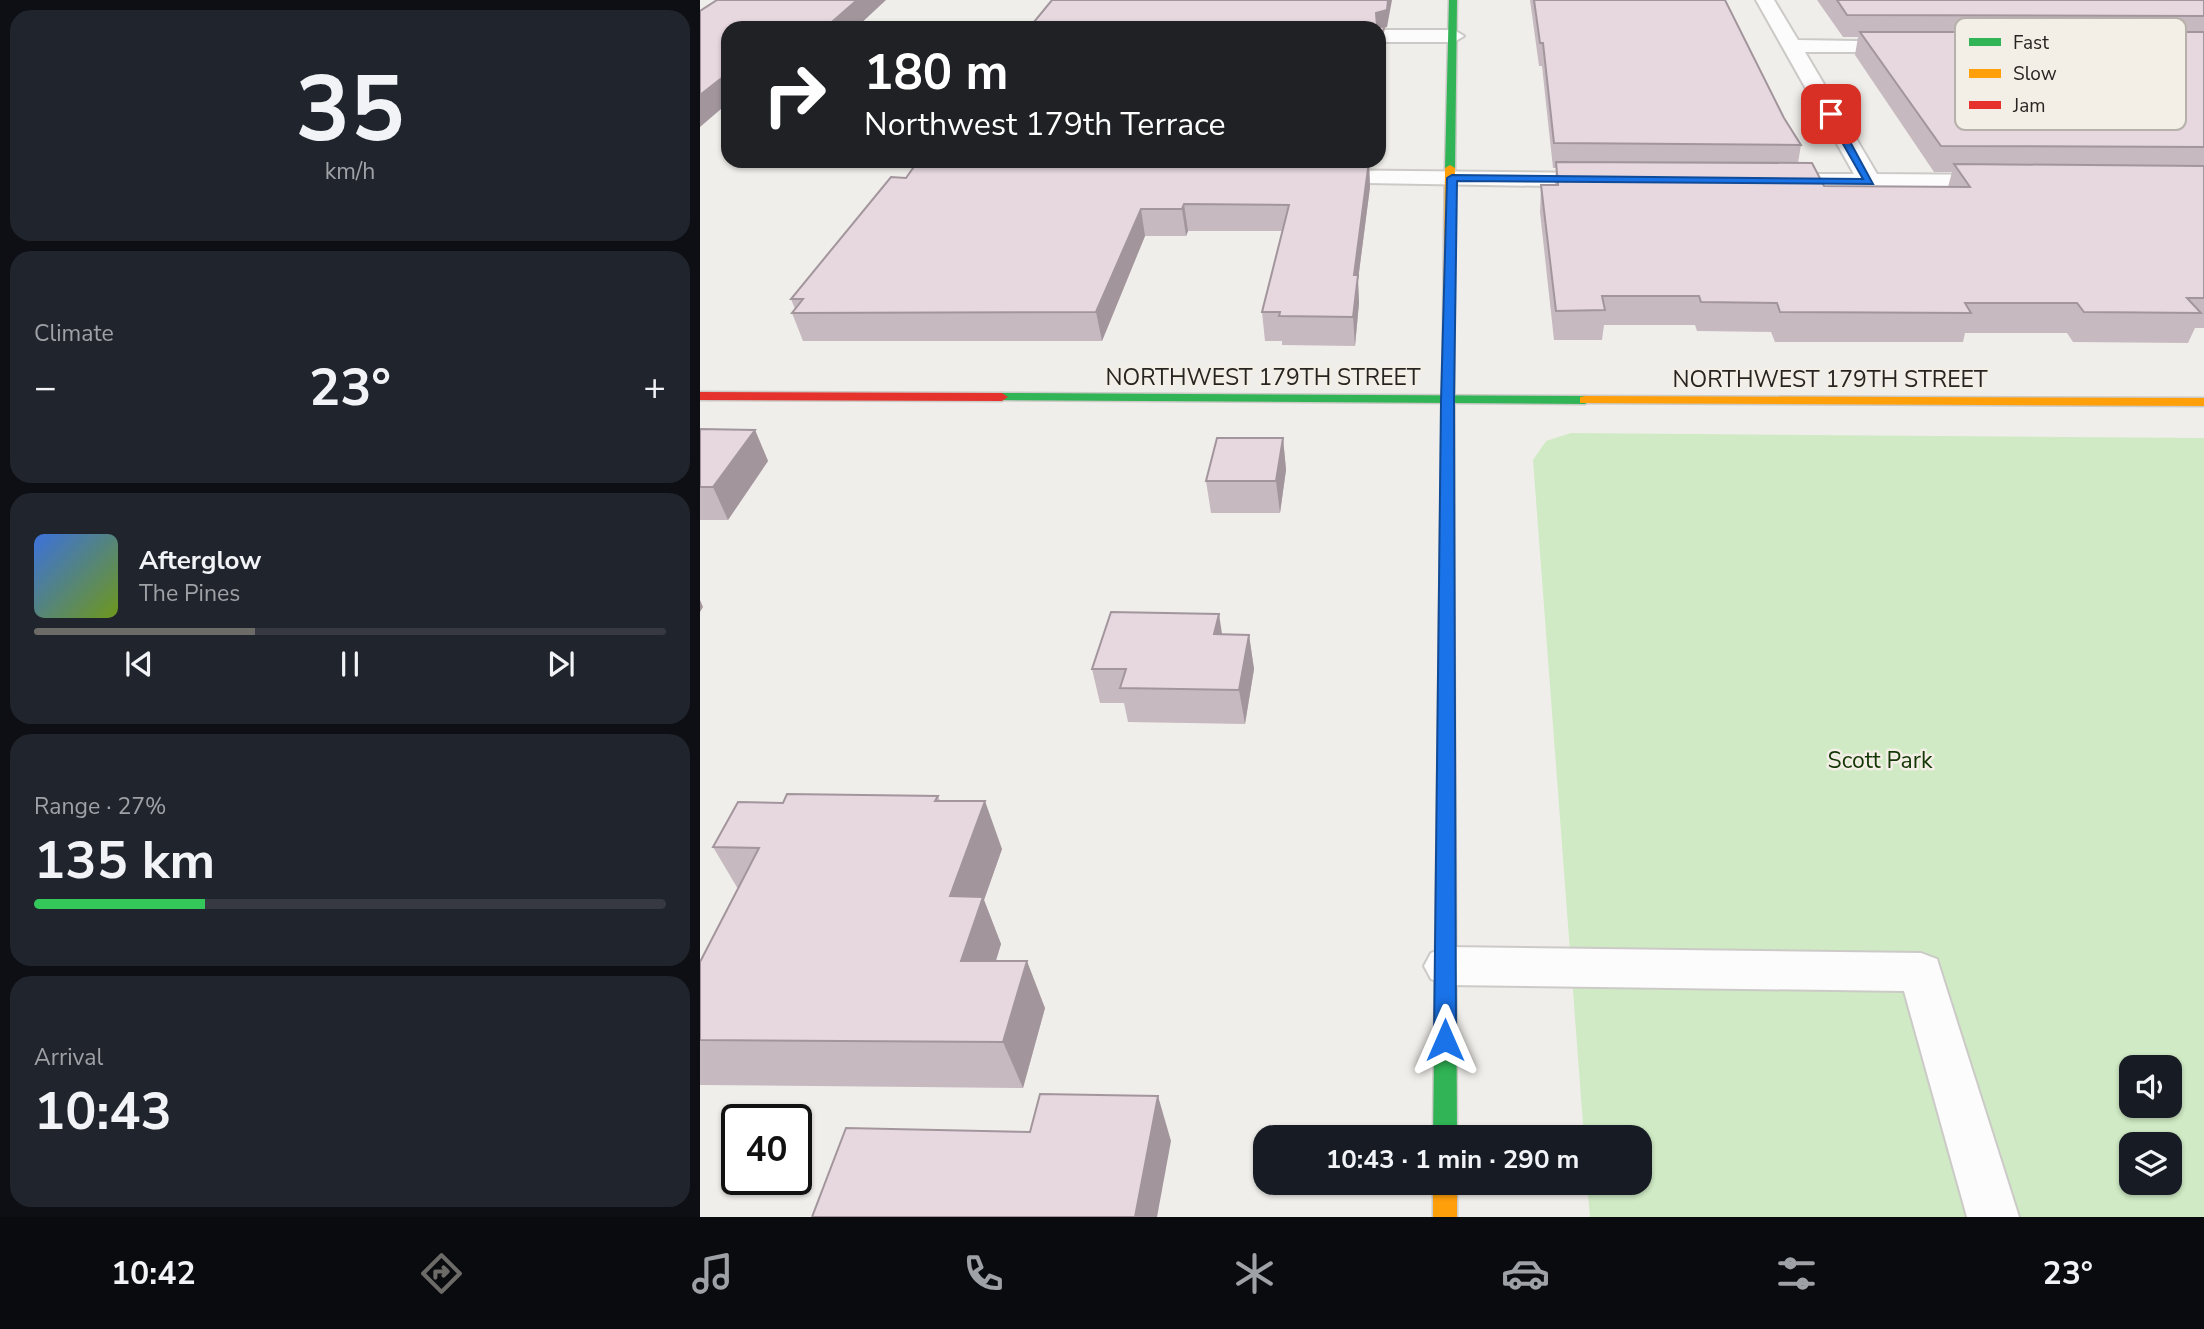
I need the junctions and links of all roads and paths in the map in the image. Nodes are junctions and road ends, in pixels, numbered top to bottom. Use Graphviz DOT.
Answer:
graph roads {
  1 [pos="1453,0"];
  2 [pos="1765,0"];
  3 [pos="1386,36"];
  4 [pos="1454,36"];
  5 [pos="1792,46"];
  6 [pos="1929,46"];
  7 [pos="1298,177"];
  8 [pos="1452,178"];
  9 [pos="1633,180"];
  10 [pos="1744,181"];
  11 [pos="1870,182"];
  12 [pos="2023,182"];
  13 [pos="700,396"];
  14 [pos="1447,401"];
  15 [pos="2204,402"];
  16 [pos="1446,966"];
  17 [pos="1445,1125"];
  18 [pos="1445,1195"];
  19 [pos="1445,1217"];
  20 [pos="1993,1217"];
  1 -- 4 [label="street"];
  2 -- 5 [label="street"];
  3 -- 4 [label="street"];
  4 -- 8 [label="street"];
  5 -- 6 [label="street"];
  5 -- 11 [label="street"];
  7 -- 8 [label="street"];
  8 -- 9 [label="street"];
  8 -- 14 [label="street"];
  10 -- 11 [label="street"];
  11 -- 12 [label="street"];
  13 -- 14 [label="street, NORTHWEST 179TH STREET"];
  14 -- 15 [label="street, NORTHWEST 179TH STREET"];
  14 -- 16 [label="street"];
  16 -- 17 [label="street"];
  16 -- 20 [label="lane"];
  18 -- 19 [label="street"];
}
